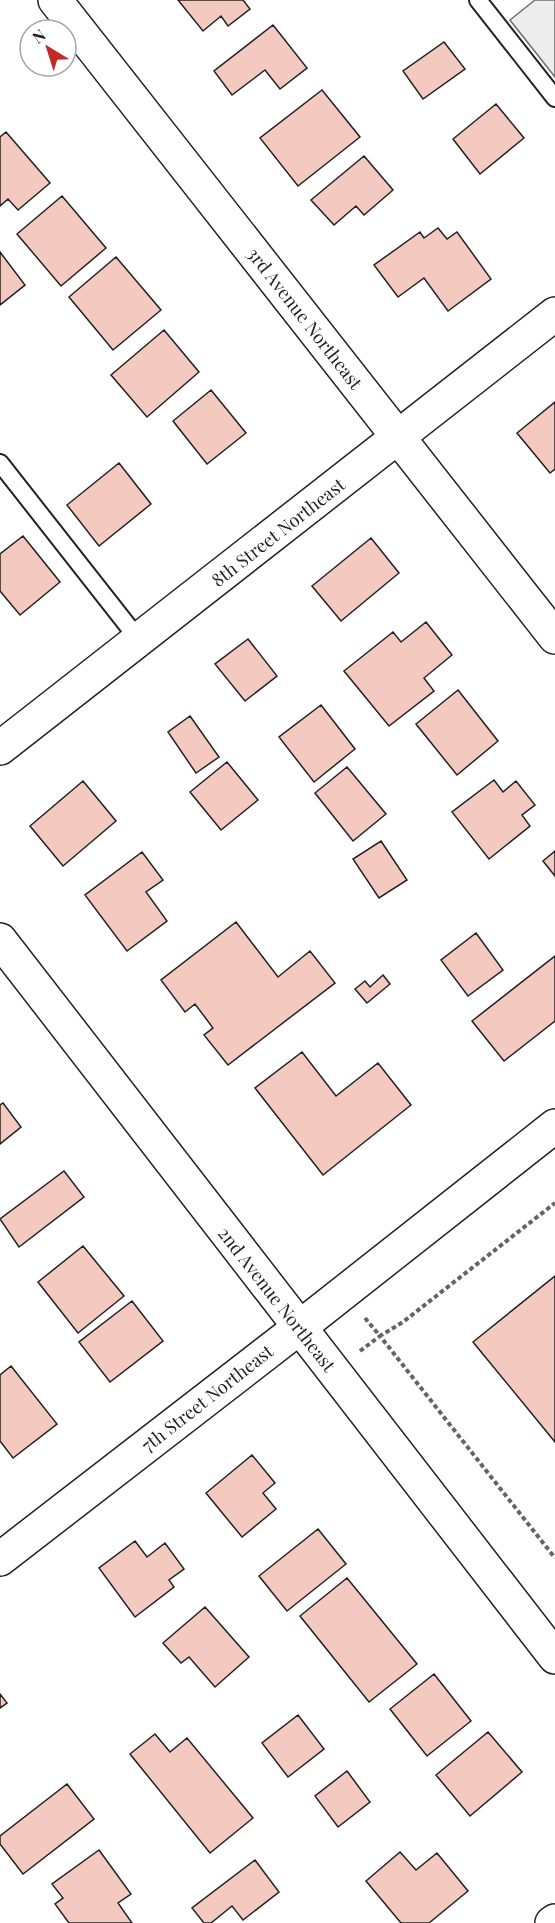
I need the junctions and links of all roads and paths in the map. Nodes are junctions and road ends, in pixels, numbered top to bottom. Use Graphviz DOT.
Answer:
graph roads {
  1 [pos="55,0"];
  2 [pos="478,0"];
  3 [pos="555,98"];
  4 [pos="555,314"];
  5 [pos="399,437"];
  6 [pos="0,463"];
  7 [pos="555,637"];
  8 [pos="139,640"];
  9 [pos="0,748"];
  10 [pos="0,940"];
  11 [pos="555,1126"];
  12 [pos="555,1203"];
  13 [pos="344,1291"];
  14 [pos="300,1327"];
  15 [pos="380,1336"];
  16 [pos="333,1371"];
  17 [pos="555,1558"];
  18 [pos="0,1559"];
  19 [pos="555,1657"];
  1 -- 5 [label="street, 3rd Avenue Northeast"];
  2 -- 3 [label="lane"];
  4 -- 5 [label="street, 8th Street Northeast"];
  5 -- 7 [label="street, 3rd Avenue Northeast"];
  5 -- 8 [label="street, 8th Street Northeast"];
  6 -- 8 [label="lane"];
  8 -- 9 [label="street, 8th Street Northeast"];
  10 -- 14 [label="street, 2nd Avenue Northeast"];
  11 -- 13 [label="street, 7th Street Northeast"];
  12 -- 15 [label="path"];
  13 -- 14 [label="street, 7th Street Northeast"];
  13 -- 15 [label="path"];
  14 -- 16 [label="street, 2nd Avenue Northeast"];
  14 -- 18 [label="street, 7th Street Northeast"];
  15 -- 16 [label="path"];
  15 -- 17 [label="path"];
  16 -- 19 [label="street, 2nd Avenue Northeast"];
}
